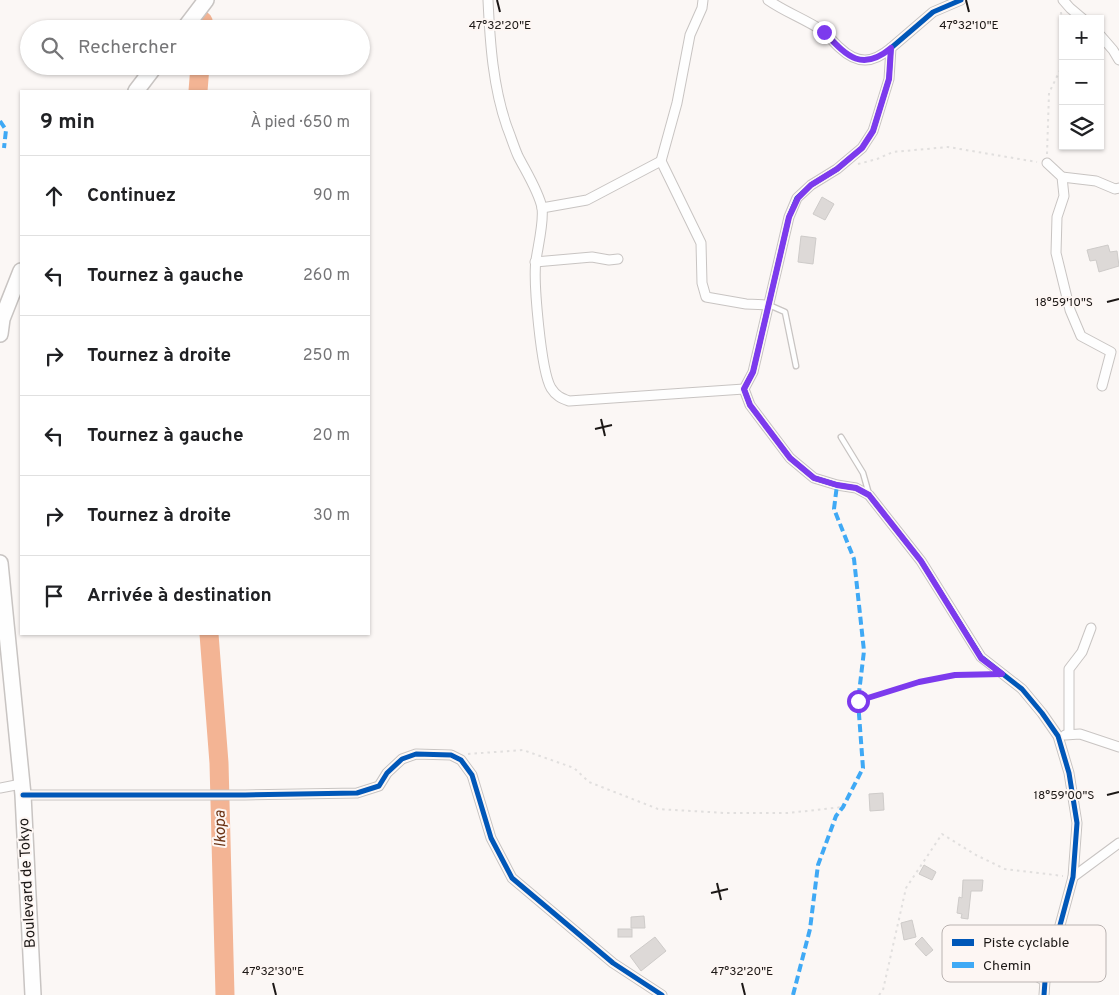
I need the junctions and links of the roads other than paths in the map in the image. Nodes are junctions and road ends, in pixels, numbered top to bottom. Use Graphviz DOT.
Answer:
graph roads {
  1 [pos="206,0"];
  2 [pos="488,0"];
  3 [pos="703,0"];
  4 [pos="768,0"];
  5 [pos="960,0"];
  6 [pos="1062,4"];
  7 [pos="1078,15"];
  8 [pos="191,20"];
  9 [pos="1104,40"];
  10 [pos="891,48"];
  11 [pos="1119,60"];
  12 [pos="148,75"];
  13 [pos="137,90"];
  14 [pos="661,161"];
  15 [pos="1047,163"];
  16 [pos="1062,177"];
  17 [pos="1119,188"];
  18 [pos="542,208"];
  19 [pos="618,259"];
  20 [pos="535,262"];
  21 [pos="20,274"];
  22 [pos="767,305"];
  23 [pos="0,334"];
  24 [pos="796,366"];
  25 [pos="1102,386"];
  26 [pos="744,389"];
  27 [pos="841,437"];
  28 [pos="869,495"];
  29 [pos="0,563"];
  30 [pos="1091,628"];
  31 [pos="1069,734"];
  32 [pos="1058,736"];
  33 [pos="1119,747"];
  34 [pos="0,788"];
  35 [pos="22,790"];
  36 [pos="1119,844"];
  37 [pos="1073,877"];
  38 [pos="1060,925"];
  39 [pos="1045,982"];
  40 [pos="33,995"];
  41 [pos="662,995"];
  42 [pos="1044,995"];
  1 -- 8 [label="main road"];
  2 -- 18 [label="street"];
  3 -- 14 [label="street"];
  4 -- 10 [label="street"];
  5 -- 10 [label="street"];
  6 -- 7 [label="street"];
  9 -- 11 [label="street"];
  10 -- 22 [label="street"];
  12 -- 13 [label="main road"];
  14 -- 18 [label="street"];
  14 -- 22 [label="street"];
  15 -- 16 [label="street"];
  16 -- 17 [label="street"];
  16 -- 25 [label="street"];
  18 -- 20 [label="street"];
  19 -- 20 [label="street"];
  20 -- 26 [label="street"];
  21 -- 23 [label="main road"];
  22 -- 24 [label="lane"];
  22 -- 26 [label="street"];
  26 -- 28 [label="street"];
  27 -- 28 [label="lane"];
  28 -- 32 [label="street"];
  29 -- 35 [label="main road, Boulevard de Tokyo"];
  30 -- 31 [label="street"];
  31 -- 32 [label="street"];
  31 -- 33 [label="street"];
  32 -- 37 [label="street"];
  34 -- 35 [label="street"];
  35 -- 40 [label="main road, Boulevard de Tokyo"];
  35 -- 41 [label="street"];
  36 -- 37 [label="street"];
  37 -- 38 [label="street"];
  39 -- 42 [label="street"];
}
